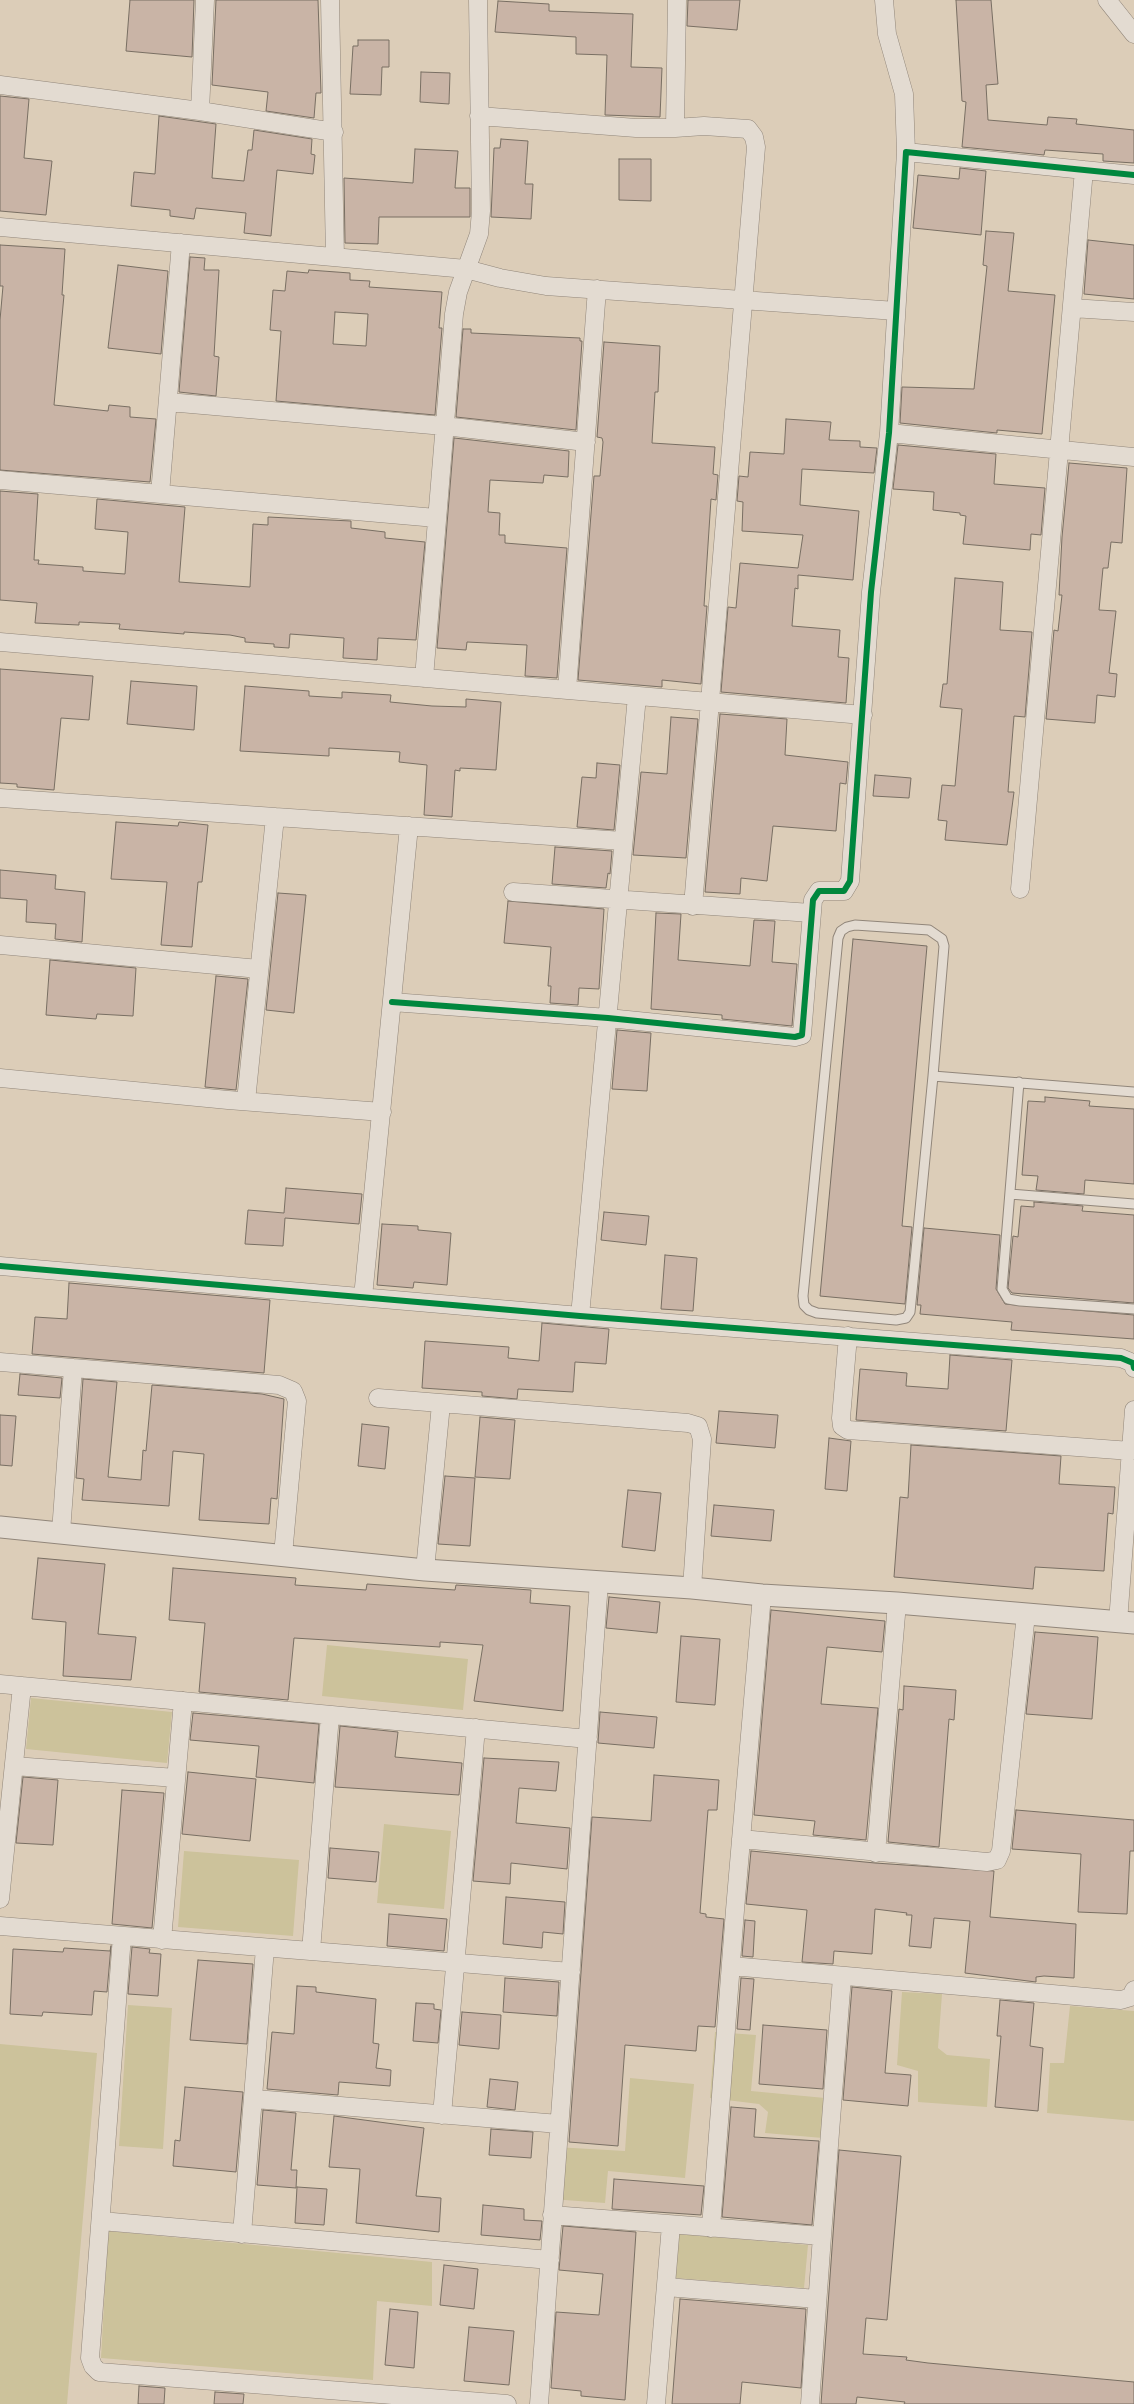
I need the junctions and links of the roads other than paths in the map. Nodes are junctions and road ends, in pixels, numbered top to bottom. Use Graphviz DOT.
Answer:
graph roads {
  1 [pos="205,0"];
  2 [pos="330,0"];
  3 [pos="478,0"];
  4 [pos="676,0"];
  5 [pos="884,0"];
  6 [pos="1107,0"];
  7 [pos="1134,34"];
  8 [pos="0,85"];
  9 [pos="200,111"];
  10 [pos="479,116"];
  11 [pos="675,128"];
  12 [pos="334,132"];
  13 [pos="906,152"];
  14 [pos="1084,170"];
  15 [pos="1134,175"];
  16 [pos="0,227"];
  17 [pos="181,243"];
  18 [pos="335,257"];
  19 [pos="466,269"];
  20 [pos="597,289"];
  21 [pos="745,300"];
  22 [pos="1072,308"];
  23 [pos="896,311"];
  24 [pos="1134,312"];
  25 [pos="168,402"];
  26 [pos="444,426"];
  27 [pos="889,433"];
  28 [pos="586,442"];
  29 [pos="1059,450"];
  30 [pos="1134,457"];
  31 [pos="0,480"];
  32 [pos="160,494"];
  33 [pos="436,518"];
  34 [pos="0,642"];
  35 [pos="424,678"];
  36 [pos="567,690"];
  37 [pos="636,696"];
  38 [pos="711,702"];
  39 [pos="862,715"];
  40 [pos="0,798"];
  41 [pos="276,817"];
  42 [pos="409,826"];
  43 [pos="623,841"];
  44 [pos="1020,888"];
  45 [pos="513,892"];
  46 [pos="618,901"];
  47 [pos="693,906"];
  48 [pos="811,913"];
  49 [pos="0,945"];
  50 [pos="259,969"];
  51 [pos="392,1002"];
  52 [pos="608,1018"];
  53 [pos="933,1076"];
  54 [pos="0,1078"];
  55 [pos="1019,1082"];
  56 [pos="1134,1092"];
  57 [pos="246,1101"];
  58 [pos="382,1112"];
  59 [pos="1010,1194"];
  60 [pos="1134,1204"];
  61 [pos="0,1266"];
  62 [pos="363,1298"];
  63 [pos="1134,1309"];
  64 [pos="580,1316"];
  65 [pos="848,1336"];
  66 [pos="0,1362"];
  67 [pos="73,1368"];
  68 [pos="1134,1368"];
  69 [pos="378,1398"];
  70 [pos="441,1404"];
  71 [pos="1134,1412"];
  72 [pos="1131,1451"];
  73 [pos="0,1527"];
  74 [pos="61,1532"];
  75 [pos="283,1555"];
  76 [pos="425,1570"];
  77 [pos="599,1582"];
  78 [pos="692,1588"];
  79 [pos="762,1595"];
  80 [pos="897,1603"];
  81 [pos="1026,1614"];
  82 [pos="1126,1623"];
  83 [pos="0,1684"];
  84 [pos="22,1686"];
  85 [pos="183,1701"];
  86 [pos="330,1714"];
  87 [pos="476,1728"];
  88 [pos="588,1739"];
  89 [pos="14,1766"];
  90 [pos="176,1778"];
  91 [pos="741,1839"];
  92 [pos="876,1853"];
  93 [pos="0,1899"];
  94 [pos="0,1926"];
  95 [pos="122,1936"];
  96 [pos="162,1940"];
  97 [pos="266,1948"];
  98 [pos="311,1951"];
  99 [pos="456,1963"];
  100 [pos="731,1966"];
  101 [pos="571,1972"];
  102 [pos="842,1977"];
  103 [pos="1134,1990"];
  104 [pos="255,2098"];
  105 [pos="442,2115"];
  106 [pos="559,2124"];
  107 [pos="552,2215"];
  108 [pos="101,2221"];
  109 [pos="671,2225"];
  110 [pos="711,2228"];
  111 [pos="242,2234"];
  112 [pos="822,2236"];
  113 [pos="550,2260"];
  114 [pos="666,2287"];
  115 [pos="817,2299"];
  116 [pos="371,2399"];
  117 [pos="507,2404"];
  118 [pos="539,2404"];
  119 [pos="656,2404"];
  120 [pos="810,2404"];
  1 -- 9 [label="street"];
  2 -- 12 [label="street"];
  3 -- 10 [label="street"];
  4 -- 11 [label="street"];
  5 -- 13 [label="street"];
  6 -- 7 [label="street"];
  8 -- 9 [label="street"];
  9 -- 12 [label="street"];
  10 -- 11 [label="street"];
  10 -- 19 [label="street"];
  11 -- 21 [label="street"];
  12 -- 18 [label="street"];
  13 -- 14 [label="street"];
  13 -- 23 [label="street"];
  14 -- 15 [label="street"];
  14 -- 22 [label="street"];
  16 -- 17 [label="street"];
  17 -- 18 [label="street"];
  17 -- 25 [label="street"];
  18 -- 19 [label="street"];
  19 -- 20 [label="street"];
  19 -- 26 [label="street"];
  20 -- 21 [label="street"];
  20 -- 28 [label="street"];
  21 -- 23 [label="street"];
  21 -- 38 [label="street"];
  22 -- 24 [label="street"];
  22 -- 29 [label="street"];
  23 -- 27 [label="street"];
  25 -- 26 [label="street"];
  25 -- 32 [label="street"];
  26 -- 28 [label="street"];
  26 -- 33 [label="street"];
  27 -- 29 [label="street"];
  27 -- 39 [label="street"];
  28 -- 36 [label="street"];
  29 -- 30 [label="street"];
  29 -- 44 [label="street"];
  31 -- 32 [label="street"];
  32 -- 33 [label="street"];
  33 -- 35 [label="street"];
  34 -- 35 [label="street"];
  35 -- 36 [label="street"];
  36 -- 37 [label="street"];
  37 -- 38 [label="street"];
  37 -- 43 [label="street"];
  38 -- 39 [label="street"];
  38 -- 47 [label="street"];
  39 -- 48 [label="street"];
  40 -- 41 [label="street"];
  41 -- 42 [label="street"];
  41 -- 50 [label="street"];
  42 -- 43 [label="street"];
  42 -- 51 [label="street"];
  43 -- 46 [label="street"];
  45 -- 46 [label="street"];
  46 -- 47 [label="street"];
  46 -- 52 [label="street"];
  47 -- 48 [label="street"];
  48 -- 52 [label="street"];
  49 -- 50 [label="street"];
  50 -- 57 [label="street"];
  51 -- 52 [label="street"];
  51 -- 58 [label="street"];
  52 -- 64 [label="street"];
  53 -- 53 [label="lane"];
  53 -- 55 [label="lane"];
  54 -- 57 [label="street"];
  55 -- 56 [label="lane"];
  55 -- 59 [label="lane"];
  57 -- 58 [label="street"];
  58 -- 62 [label="street"];
  59 -- 60 [label="lane"];
  59 -- 63 [label="lane"];
  61 -- 62 [label="street"];
  62 -- 64 [label="street"];
  64 -- 65 [label="street"];
  65 -- 68 [label="street"];
  65 -- 72 [label="street"];
  66 -- 67 [label="street"];
  67 -- 74 [label="street"];
  67 -- 75 [label="street"];
  69 -- 70 [label="street"];
  70 -- 76 [label="street"];
  70 -- 78 [label="street"];
  71 -- 72 [label="street"];
  72 -- 82 [label="street"];
  73 -- 74 [label="street"];
  74 -- 75 [label="street"];
  75 -- 76 [label="street"];
  76 -- 77 [label="street"];
  77 -- 78 [label="street"];
  77 -- 88 [label="street"];
  78 -- 79 [label="street"];
  79 -- 80 [label="street"];
  79 -- 91 [label="street"];
  80 -- 81 [label="street"];
  80 -- 92 [label="street"];
  81 -- 82 [label="street"];
  81 -- 92 [label="street"];
  83 -- 84 [label="street"];
  84 -- 85 [label="street"];
  84 -- 89 [label="street"];
  85 -- 86 [label="street"];
  85 -- 90 [label="street"];
  86 -- 87 [label="street"];
  86 -- 98 [label="street"];
  87 -- 88 [label="street"];
  87 -- 99 [label="street"];
  88 -- 101 [label="street"];
  89 -- 90 [label="street"];
  89 -- 93 [label="street"];
  90 -- 96 [label="street"];
  91 -- 92 [label="street"];
  91 -- 100 [label="street"];
  94 -- 95 [label="street"];
  95 -- 96 [label="street"];
  95 -- 108 [label="street"];
  96 -- 97 [label="street"];
  97 -- 98 [label="street"];
  97 -- 104 [label="street"];
  98 -- 99 [label="street"];
  99 -- 101 [label="street"];
  99 -- 105 [label="street"];
  100 -- 102 [label="street"];
  100 -- 110 [label="street"];
  101 -- 106 [label="street"];
  102 -- 103 [label="street"];
  102 -- 112 [label="street"];
  104 -- 105 [label="street"];
  104 -- 111 [label="street"];
  105 -- 106 [label="street"];
  106 -- 107 [label="street"];
  107 -- 109 [label="street"];
  107 -- 113 [label="street"];
  108 -- 111 [label="street"];
  108 -- 116 [label="street"];
  109 -- 110 [label="street"];
  109 -- 114 [label="street"];
  110 -- 112 [label="street"];
  111 -- 113 [label="street"];
  112 -- 115 [label="street"];
  113 -- 118 [label="street"];
  114 -- 115 [label="street"];
  114 -- 119 [label="street"];
  115 -- 120 [label="street"];
  116 -- 117 [label="street"];
}
